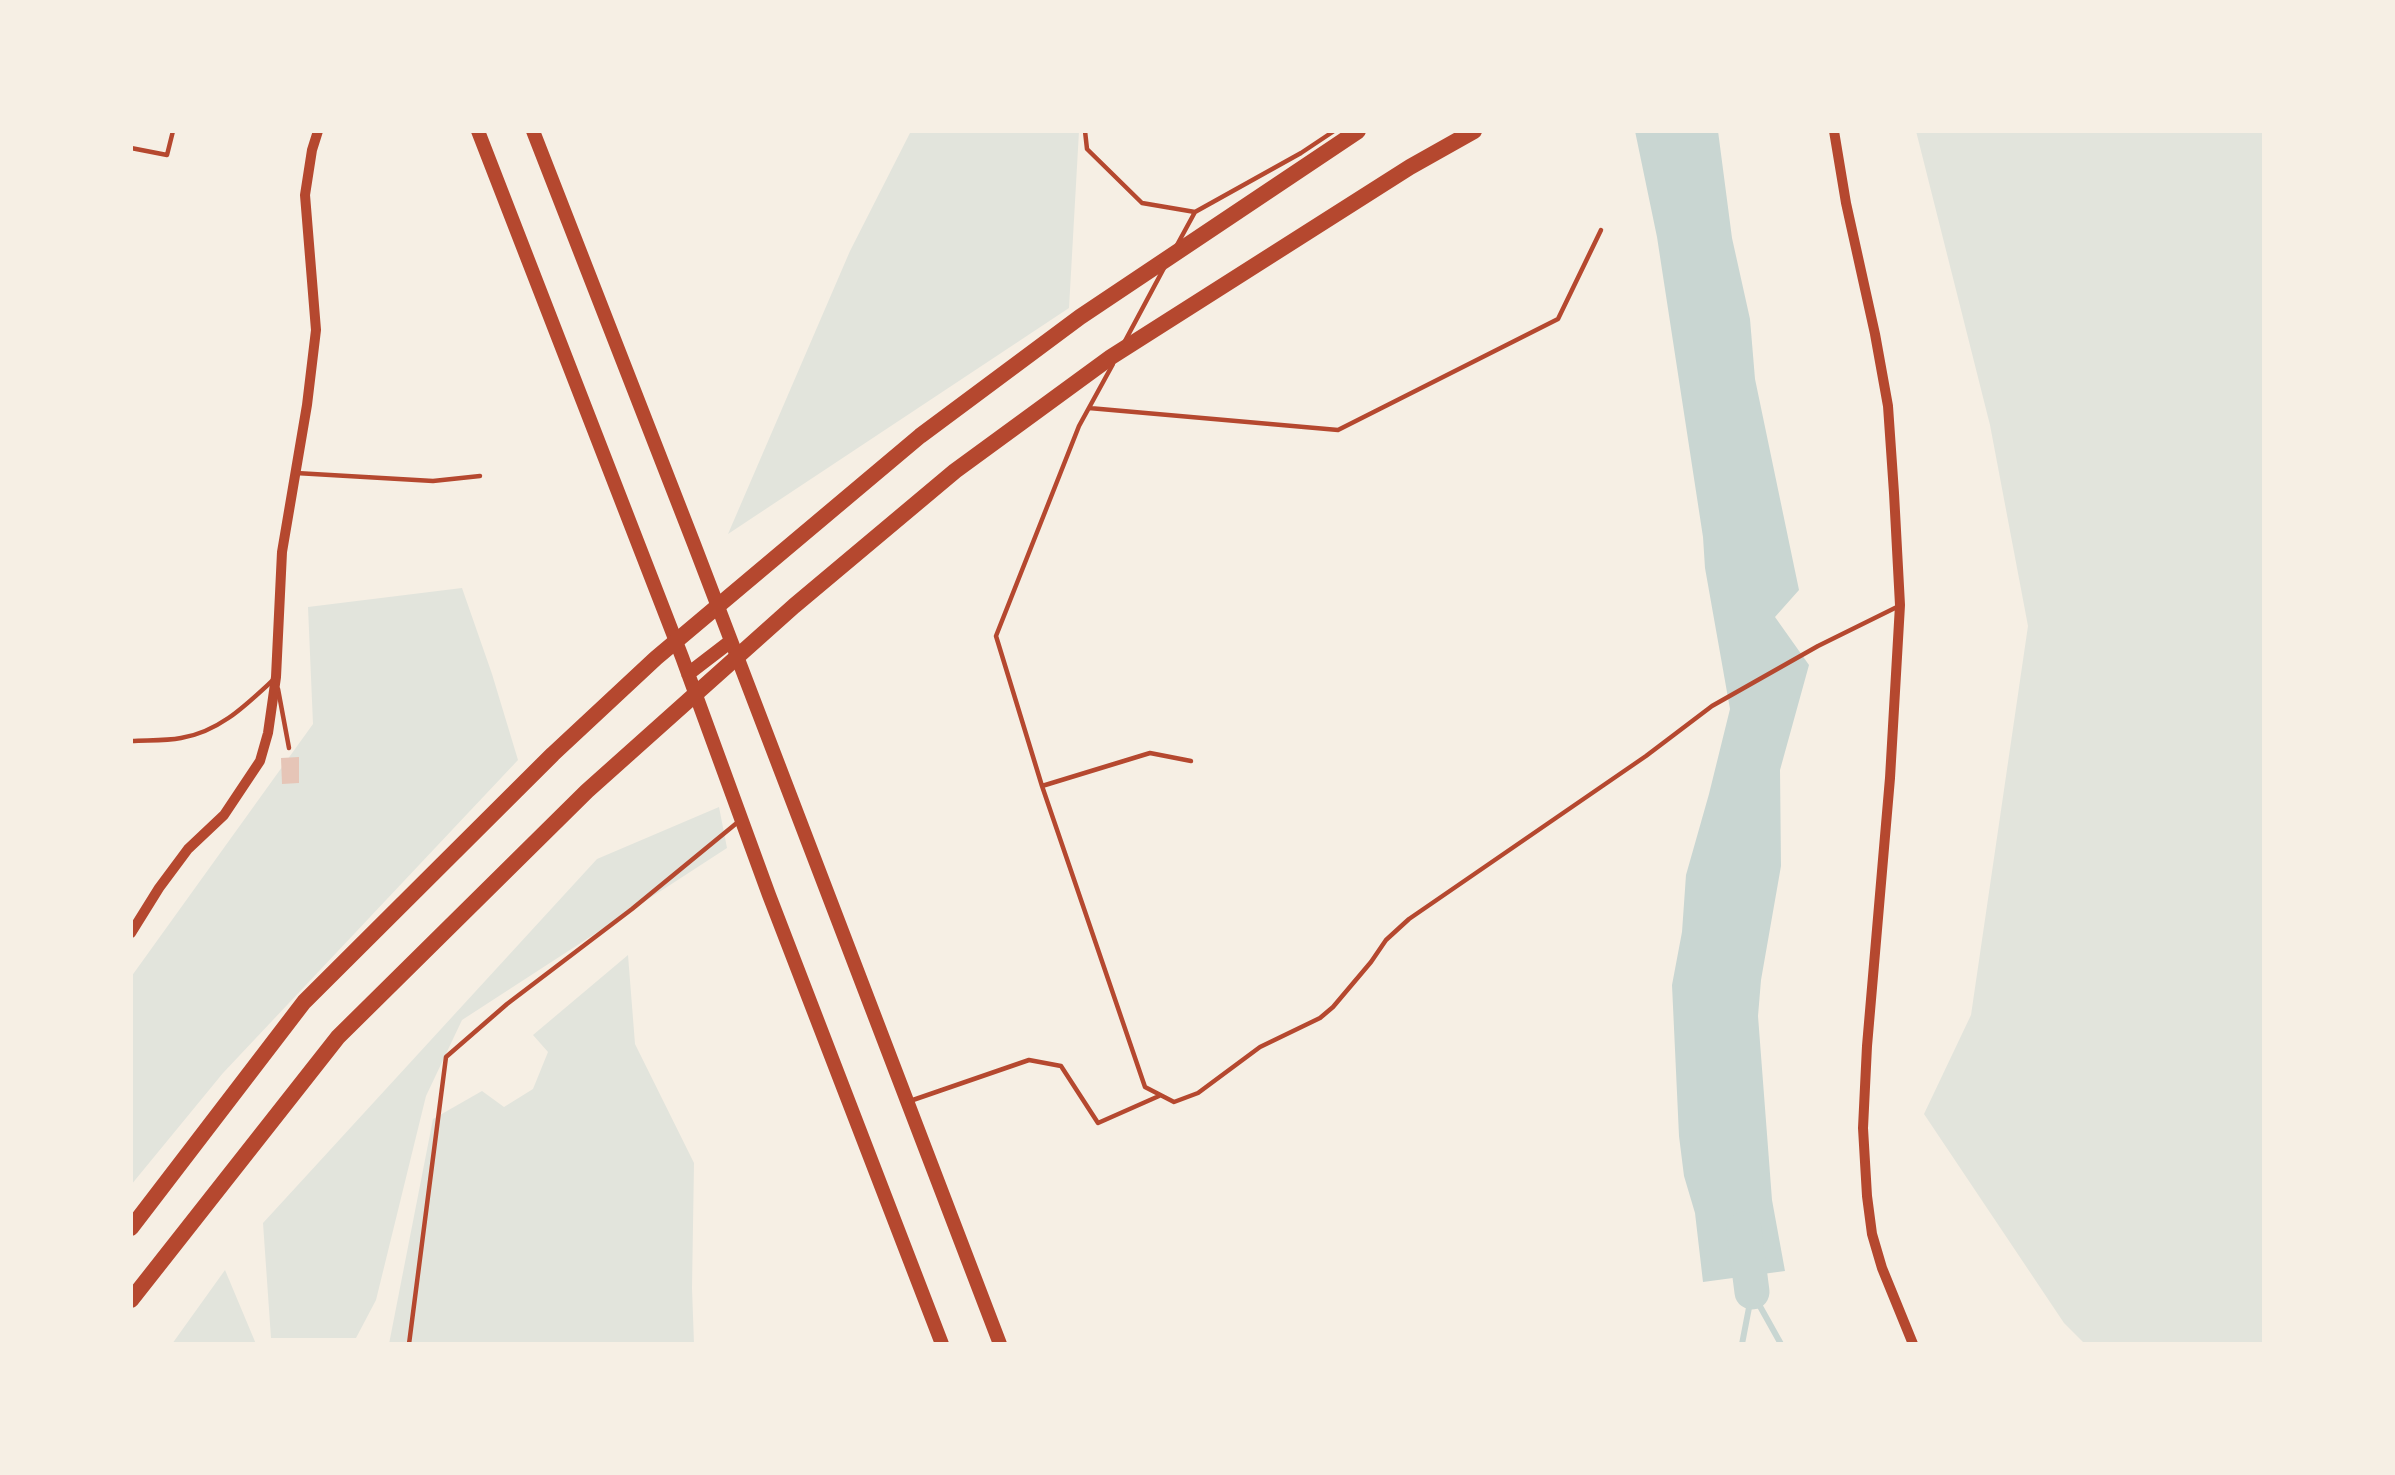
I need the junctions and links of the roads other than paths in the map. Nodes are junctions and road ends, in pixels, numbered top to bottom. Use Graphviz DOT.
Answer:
graph roads {
  1 [pos="173,131"];
  2 [pos="318,131"];
  3 [pos="478,131"];
  4 [pos="533,131"];
  5 [pos="1084,131"];
  6 [pos="1335,131"];
  7 [pos="1358,131"];
  8 [pos="1474,131"];
  9 [pos="1834,131"];
  10 [pos="131,148"];
  11 [pos="1195,212"];
  12 [pos="1601,230"];
  13 [pos="1089,408"];
  14 [pos="295,473"];
  15 [pos="480,476"];
  16 [pos="1900,606"];
  17 [pos="731,641"];
  18 [pos="688,674"];
  19 [pos="276,677"];
  20 [pos="131,741"];
  21 [pos="289,748"];
  22 [pos="1191,761"];
  23 [pos="1042,786"];
  24 [pos="741,819"];
  25 [pos="131,933"];
  26 [pos="1160,1096"];
  27 [pos="907,1102"];
  28 [pos="201,1209"];
  29 [pos="131,1228"];
  30 [pos="131,1300"];
  31 [pos="131,1314"];
  32 [pos="409,1344"];
  33 [pos="942,1344"];
  34 [pos="1000,1344"];
  35 [pos="1913,1344"];
  1 -- 10 [label="lane"];
  2 -- 14 [label="street"];
  3 -- 18 [label="main road"];
  4 -- 17 [label="main road"];
  5 -- 11 [label="lane"];
  6 -- 11 [label="lane"];
  7 -- 29 [label="highway"];
  8 -- 28 [label="highway"];
  9 -- 16 [label="street"];
  11 -- 13 [label="lane"];
  12 -- 13 [label="lane"];
  13 -- 23 [label="lane"];
  14 -- 15 [label="lane"];
  14 -- 19 [label="street"];
  16 -- 26 [label="lane"];
  16 -- 35 [label="street"];
  17 -- 18 [label="main road"];
  17 -- 27 [label="main road"];
  18 -- 24 [label="main road"];
  19 -- 20 [label="lane"];
  19 -- 21 [label="lane"];
  19 -- 25 [label="street"];
  22 -- 23 [label="lane"];
  23 -- 26 [label="lane"];
  24 -- 32 [label="lane"];
  24 -- 33 [label="main road"];
  26 -- 27 [label="lane"];
  27 -- 34 [label="main road"];
  28 -- 30 [label="highway"];
  28 -- 31 [label="highway"];
}
